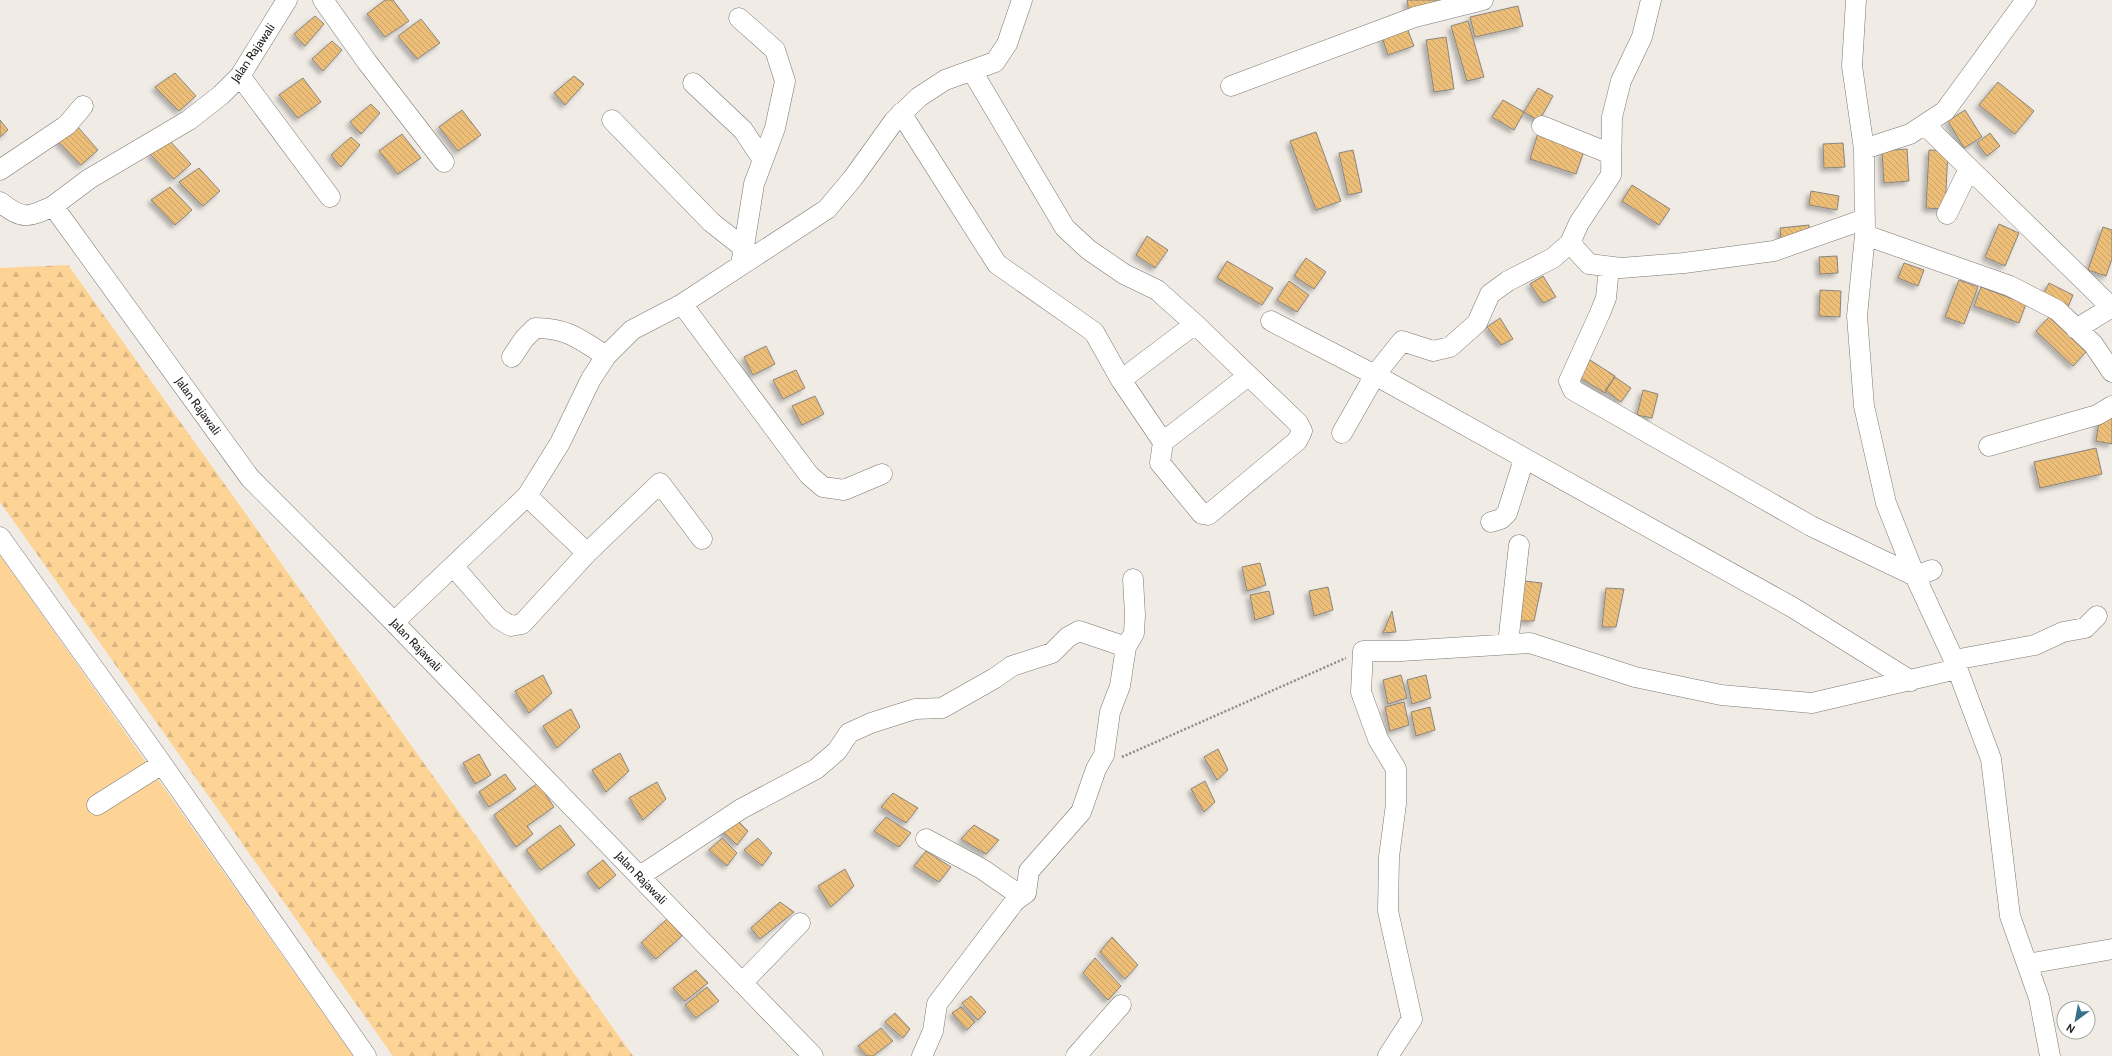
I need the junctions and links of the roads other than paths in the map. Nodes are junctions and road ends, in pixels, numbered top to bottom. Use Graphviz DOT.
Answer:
graph roads {
  1 [pos="287,0"];
  2 [pos="324,0"];
  3 [pos="1022,0"];
  4 [pos="1483,0"];
  5 [pos="1651,0"];
  6 [pos="1856,0"];
  7 [pos="2026,0"];
  8 [pos="739,18"];
  9 [pos="972,71"];
  10 [pos="240,76"];
  11 [pos="693,83"];
  12 [pos="1231,86"];
  13 [pos="83,106"];
  14 [pos="901,114"];
  15 [pos="612,120"];
  16 [pos="1925,125"];
  17 [pos="1542,126"];
  18 [pos="1864,149"];
  19 [pos="1611,154"];
  20 [pos="763,160"];
  21 [pos="444,162"];
  22 [pos="1969,169"];
  23 [pos="0,170"];
  24 [pos="330,196"];
  25 [pos="0,202"];
  26 [pos="53,206"];
  27 [pos="1948,214"];
  28 [pos="1865,227"];
  29 [pos="1570,243"];
  30 [pos="743,256"];
  31 [pos="1609,267"];
  32 [pos="682,304"];
  33 [pos="2112,307"];
  34 [pos="1271,321"];
  35 [pos="1195,324"];
  36 [pos="2076,329"];
  37 [pos="606,356"];
  38 [pos="512,357"];
  39 [pos="2112,372"];
  40 [pos="1376,375"];
  41 [pos="1248,376"];
  42 [pos="1121,380"];
  43 [pos="2112,406"];
  44 [pos="1342,433"];
  45 [pos="1163,442"];
  46 [pos="1989,446"];
  47 [pos="1524,459"];
  48 [pos="882,474"];
  49 [pos="527,496"];
  50 [pos="1491,522"];
  51 [pos="0,537"];
  52 [pos="702,539"];
  53 [pos="1519,545"];
  54 [pos="587,553"];
  55 [pos="454,567"];
  56 [pos="1924,573"];
  57 [pos="1133,578"];
  58 [pos="2097,616"];
  59 [pos="394,622"];
  60 [pos="1508,644"];
  61 [pos="1126,647"];
  62 [pos="1956,665"];
  63 [pos="1911,681"];
  64 [pos="162,764"];
  65 [pos="96,805"];
  66 [pos="926,839"];
  67 [pos="640,876"];
  68 [pos="1021,896"];
  69 [pos="800,923"];
  70 [pos="2112,949"];
  71 [pos="2027,964"];
  72 [pos="742,983"];
  73 [pos="1121,1005"];
  74 [pos="366,1056"];
  75 [pos="813,1056"];
  76 [pos="922,1056"];
  77 [pos="1076,1056"];
  78 [pos="1388,1056"];
  79 [pos="2050,1056"];
  1 -- 10 [label="street, Jalan Rajawali"];
  2 -- 21 [label="street"];
  3 -- 9 [label="street"];
  4 -- 12 [label="street"];
  5 -- 19 [label="street"];
  6 -- 18 [label="street"];
  7 -- 16 [label="street"];
  8 -- 20 [label="street"];
  9 -- 14 [label="street"];
  9 -- 35 [label="street"];
  10 -- 24 [label="street"];
  10 -- 26 [label="street, Jalan Rajawali"];
  11 -- 20 [label="street"];
  13 -- 23 [label="street"];
  14 -- 30 [label="street"];
  14 -- 42 [label="street"];
  15 -- 30 [label="street"];
  16 -- 18 [label="street"];
  16 -- 22 [label="street"];
  17 -- 19 [label="street"];
  18 -- 28 [label="street"];
  19 -- 29 [label="street"];
  20 -- 30 [label="street"];
  22 -- 27 [label="street"];
  22 -- 33 [label="street"];
  25 -- 26 [label="street, Jalan Rajawali"];
  26 -- 59 [label="street, Jalan Rajawali"];
  28 -- 31 [label="street"];
  28 -- 36 [label="street"];
  28 -- 56 [label="street"];
  29 -- 31 [label="street"];
  29 -- 40 [label="street"];
  30 -- 32 [label="street"];
  31 -- 56 [label="street"];
  32 -- 37 [label="street"];
  32 -- 48 [label="street"];
  33 -- 36 [label="street"];
  34 -- 40 [label="street"];
  35 -- 41 [label="street"];
  35 -- 42 [label="street"];
  36 -- 39 [label="street"];
  37 -- 38 [label="street"];
  37 -- 49 [label="street"];
  40 -- 44 [label="street"];
  40 -- 47 [label="street"];
  41 -- 45 [label="street"];
  41 -- 45 [label="street"];
  42 -- 45 [label="street"];
  43 -- 46 [label="street"];
  47 -- 50 [label="street"];
  47 -- 63 [label="street"];
  49 -- 54 [label="street"];
  49 -- 55 [label="street"];
  51 -- 64 [label="street"];
  52 -- 54 [label="street"];
  53 -- 60 [label="street"];
  54 -- 55 [label="street"];
  55 -- 59 [label="street"];
  56 -- 62 [label="street"];
  57 -- 61 [label="street"];
  58 -- 62 [label="street"];
  59 -- 67 [label="street, Jalan Rajawali"];
  60 -- 63 [label="street"];
  60 -- 78 [label="street"];
  61 -- 67 [label="street"];
  61 -- 68 [label="street"];
  62 -- 63 [label="street"];
  62 -- 71 [label="street"];
  64 -- 65 [label="street"];
  64 -- 74 [label="street"];
  66 -- 68 [label="street"];
  67 -- 72 [label="street, Jalan Rajawali"];
  68 -- 76 [label="street"];
  69 -- 72 [label="street"];
  70 -- 71 [label="street"];
  71 -- 79 [label="street"];
  72 -- 75 [label="street, Jalan Rajawali"];
  73 -- 77 [label="street"];
}
